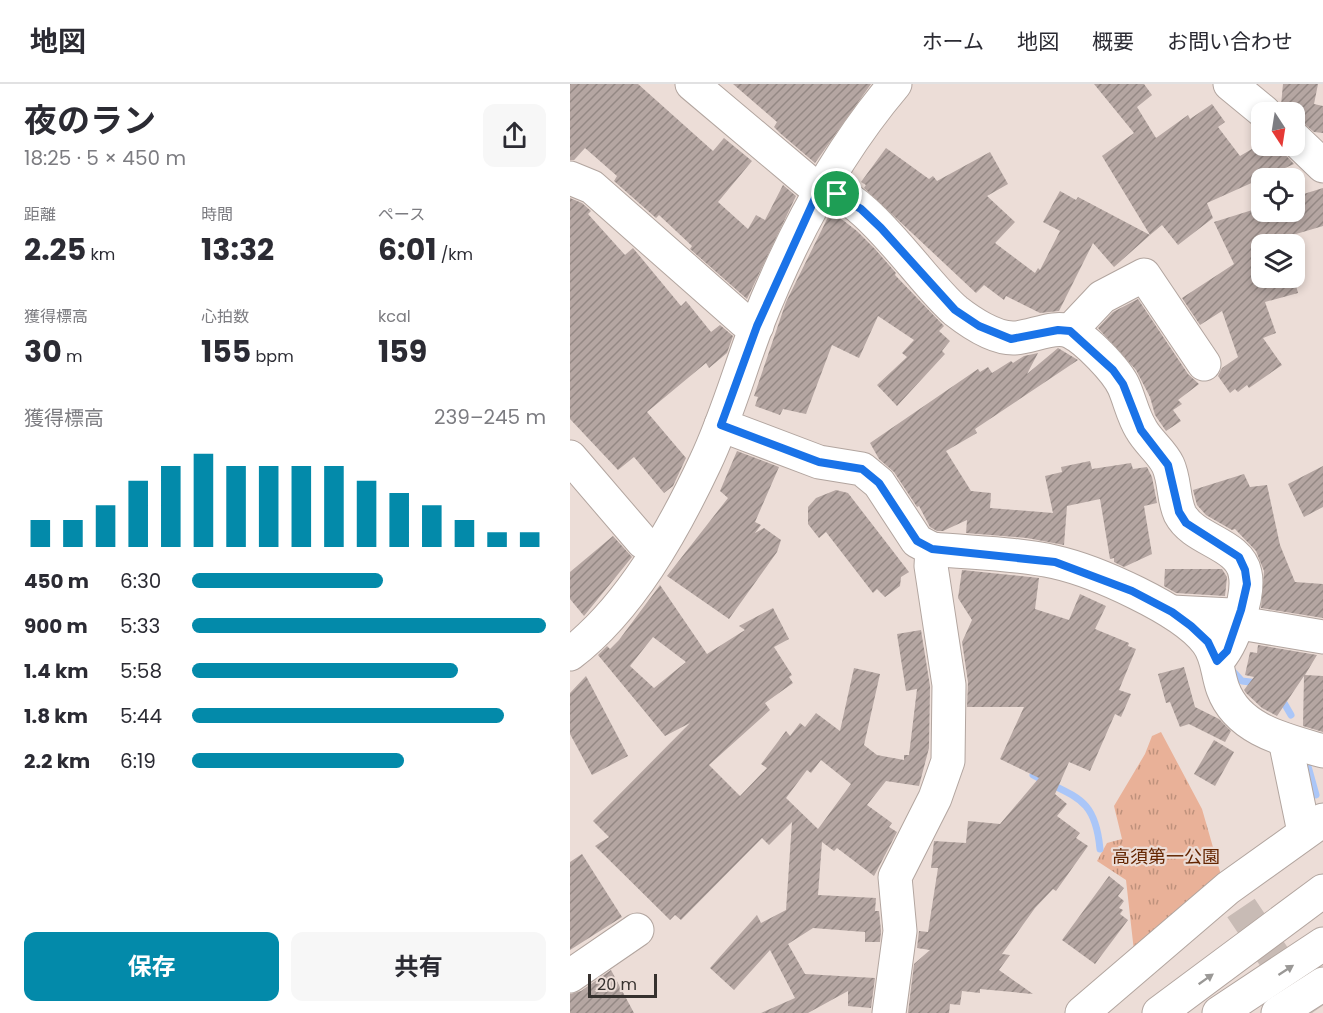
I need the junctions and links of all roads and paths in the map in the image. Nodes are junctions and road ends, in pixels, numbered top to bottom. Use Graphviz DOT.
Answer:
graph roads {
  1 [pos="692,84"];
  2 [pos="895,84"];
  3 [pos="1230,84"];
  4 [pos="1252,102"];
  5 [pos="1323,141"];
  6 [pos="1323,166"];
  7 [pos="570,178"];
  8 [pos="821,185"];
  9 [pos="757,326"];
  10 [pos="1070,331"];
  11 [pos="1204,364"];
  12 [pos="721,425"];
  13 [pos="570,457"];
  14 [pos="658,549"];
  15 [pos="932,549"];
  16 [pos="1172,612"];
  17 [pos="1238,619"];
  18 [pos="1323,637"];
  19 [pos="570,654"];
  20 [pos="1217,661"];
  21 [pos="1285,740"];
  22 [pos="1323,751"];
  23 [pos="1313,826"];
  24 [pos="1323,891"];
  25 [pos="637,930"];
  26 [pos="1323,944"];
  27 [pos="570,976"];
  28 [pos="1323,984"];
  29 [pos="890,1013"];
  30 [pos="1082,1013"];
  31 [pos="1159,1013"];
  32 [pos="1219,1013"];
  33 [pos="1278,1013"];
  1 -- 8 [label="main road"];
  2 -- 8 [label="main road"];
  3 -- 4 [label="main road"];
  5 -- 6 [label="main road"];
  7 -- 9 [label="main road"];
  8 -- 9 [label="main road"];
  8 -- 10 [label="main road"];
  9 -- 12 [label="main road"];
  10 -- 11 [label="main road"];
  10 -- 17 [label="main road"];
  12 -- 14 [label="main road"];
  12 -- 15 [label="main road"];
  13 -- 14 [label="main road"];
  14 -- 19 [label="main road"];
  15 -- 16 [label="main road"];
  15 -- 29 [label="main road"];
  16 -- 17 [label="main road"];
  16 -- 20 [label="main road"];
  17 -- 18 [label="main road"];
  17 -- 20 [label="main road"];
  20 -- 21 [label="main road"];
  21 -- 22 [label="main road"];
  21 -- 23 [label="main road"];
  23 -- 30 [label="main road"];
  31 -- 24 [label="main road, one-way"];
  25 -- 27 [label="main road"];
  32 -- 26 [label="main road, one-way"];
  28 -- 33 [label="main road"];
}
